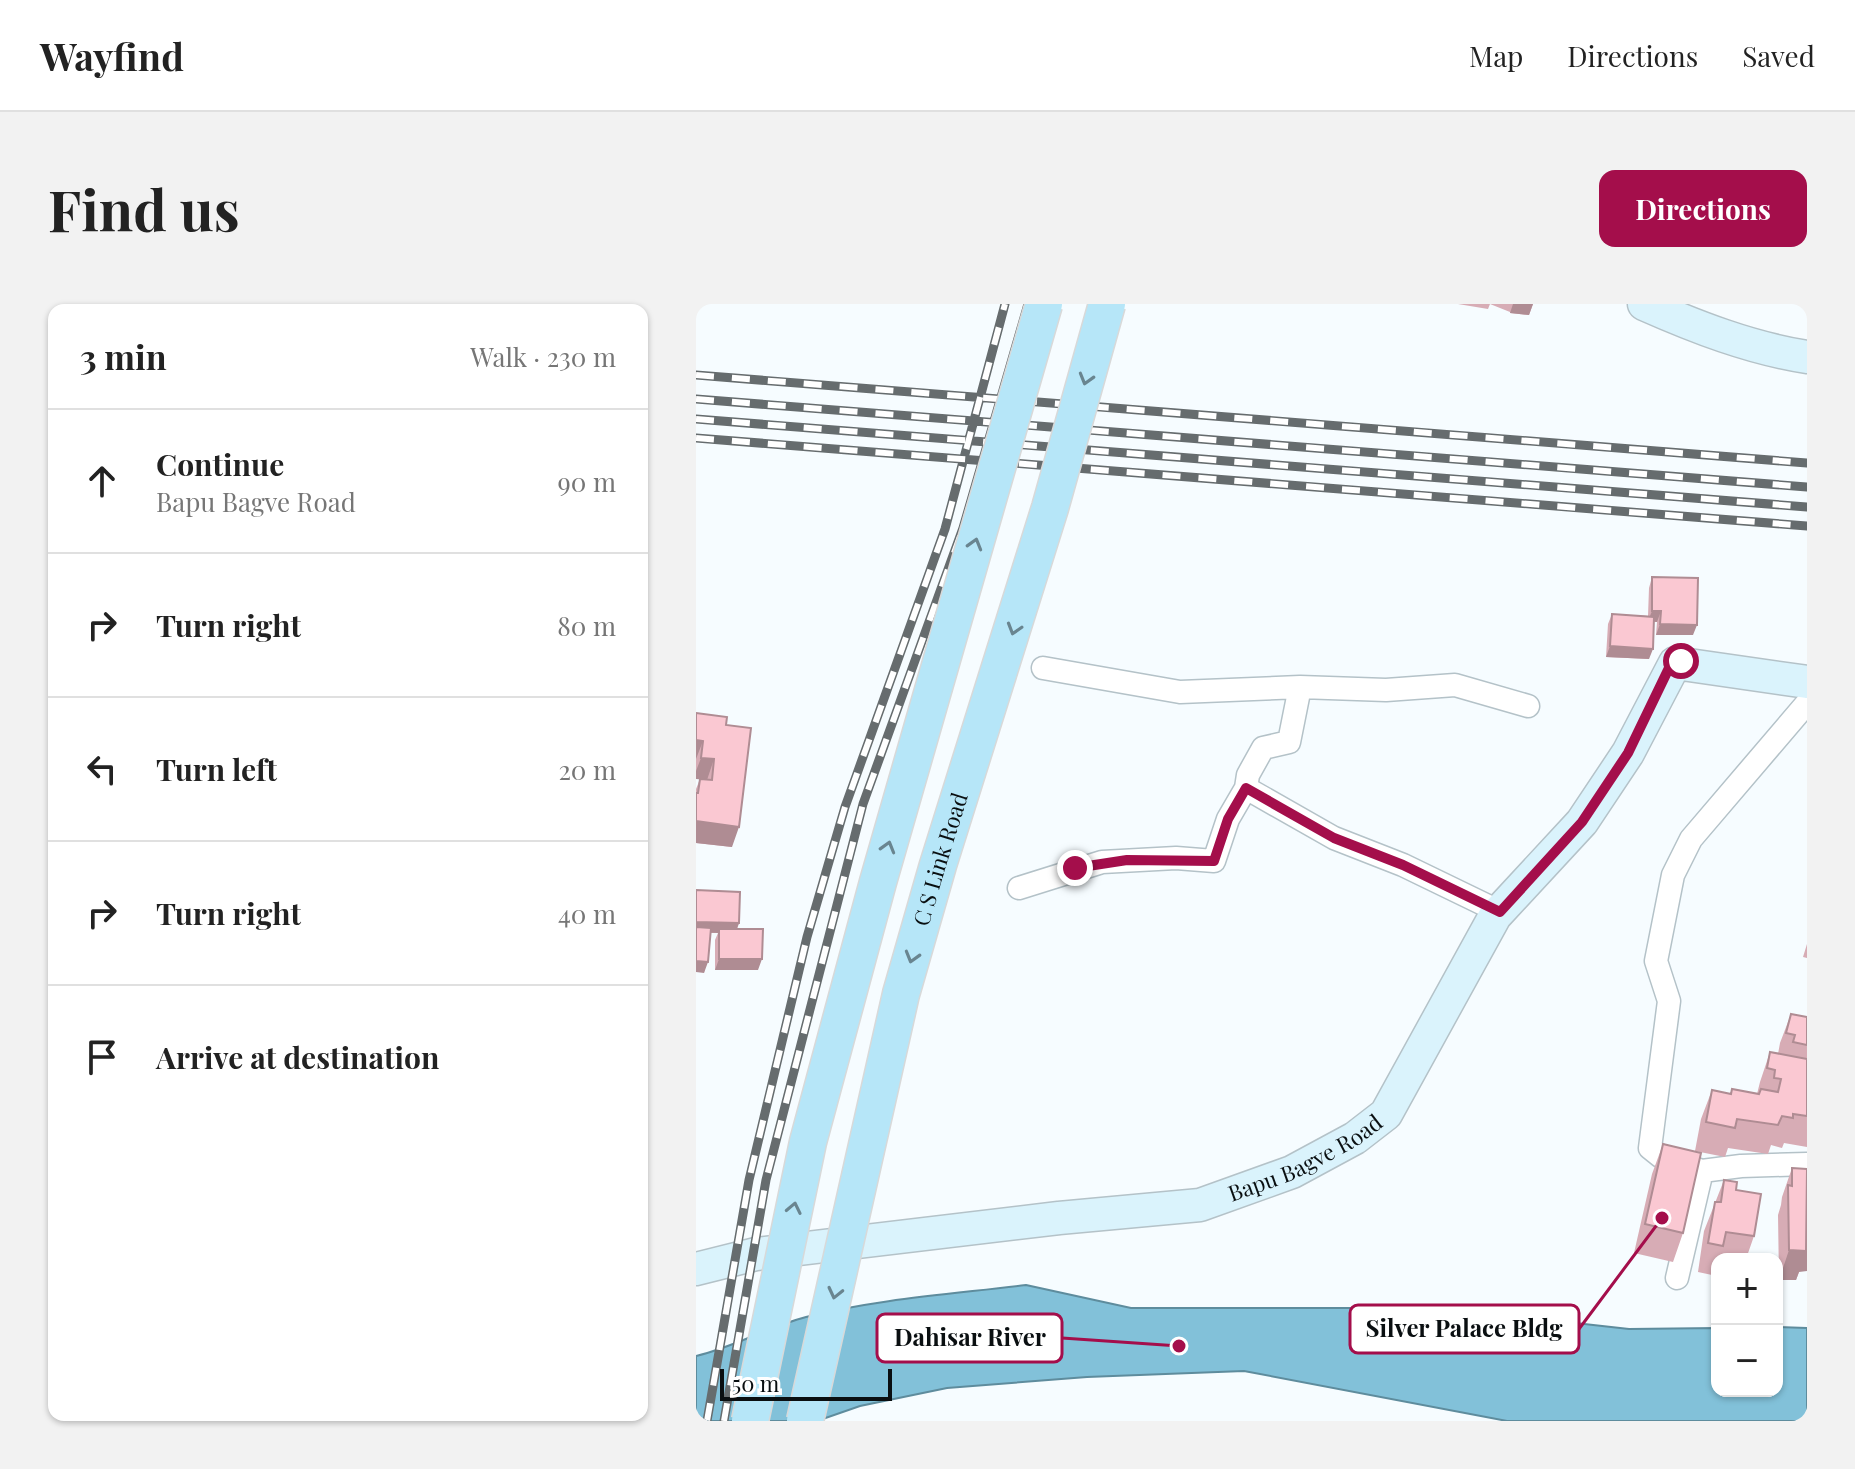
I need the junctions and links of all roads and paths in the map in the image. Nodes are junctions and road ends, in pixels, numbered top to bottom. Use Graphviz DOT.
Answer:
graph roads {
  1 [pos="1044,304"];
  2 [pos="1107,304"];
  3 [pos="1644,304"];
  4 [pos="1807,357"];
  5 [pos="1043,668"];
  6 [pos="1807,682"];
  7 [pos="1300,687"];
  8 [pos="1807,703"];
  9 [pos="1528,706"];
  10 [pos="1246,788"];
  11 [pos="1019,888"];
  12 [pos="1500,912"];
  13 [pos="1807,1164"];
  14 [pos="1702,1171"];
  15 [pos="696,1269"];
  16 [pos="1677,1278"];
  17 [pos="750,1421"];
  18 [pos="805,1421"];
  17 -- 1 [label="main road, one-way, bridge"];
  2 -- 18 [label="main road, C S Link Road, one-way, bridge"];
  3 -- 4 [label="street"];
  5 -- 7 [label="street"];
  6 -- 12 [label="street, Bapu Bagve Road"];
  7 -- 9 [label="street"];
  7 -- 10 [label="street"];
  8 -- 14 [label="street"];
  10 -- 11 [label="street"];
  10 -- 12 [label="street"];
  12 -- 15 [label="street, Bapu Bagve Road"];
  13 -- 14 [label="street"];
  14 -- 16 [label="street"];
}
